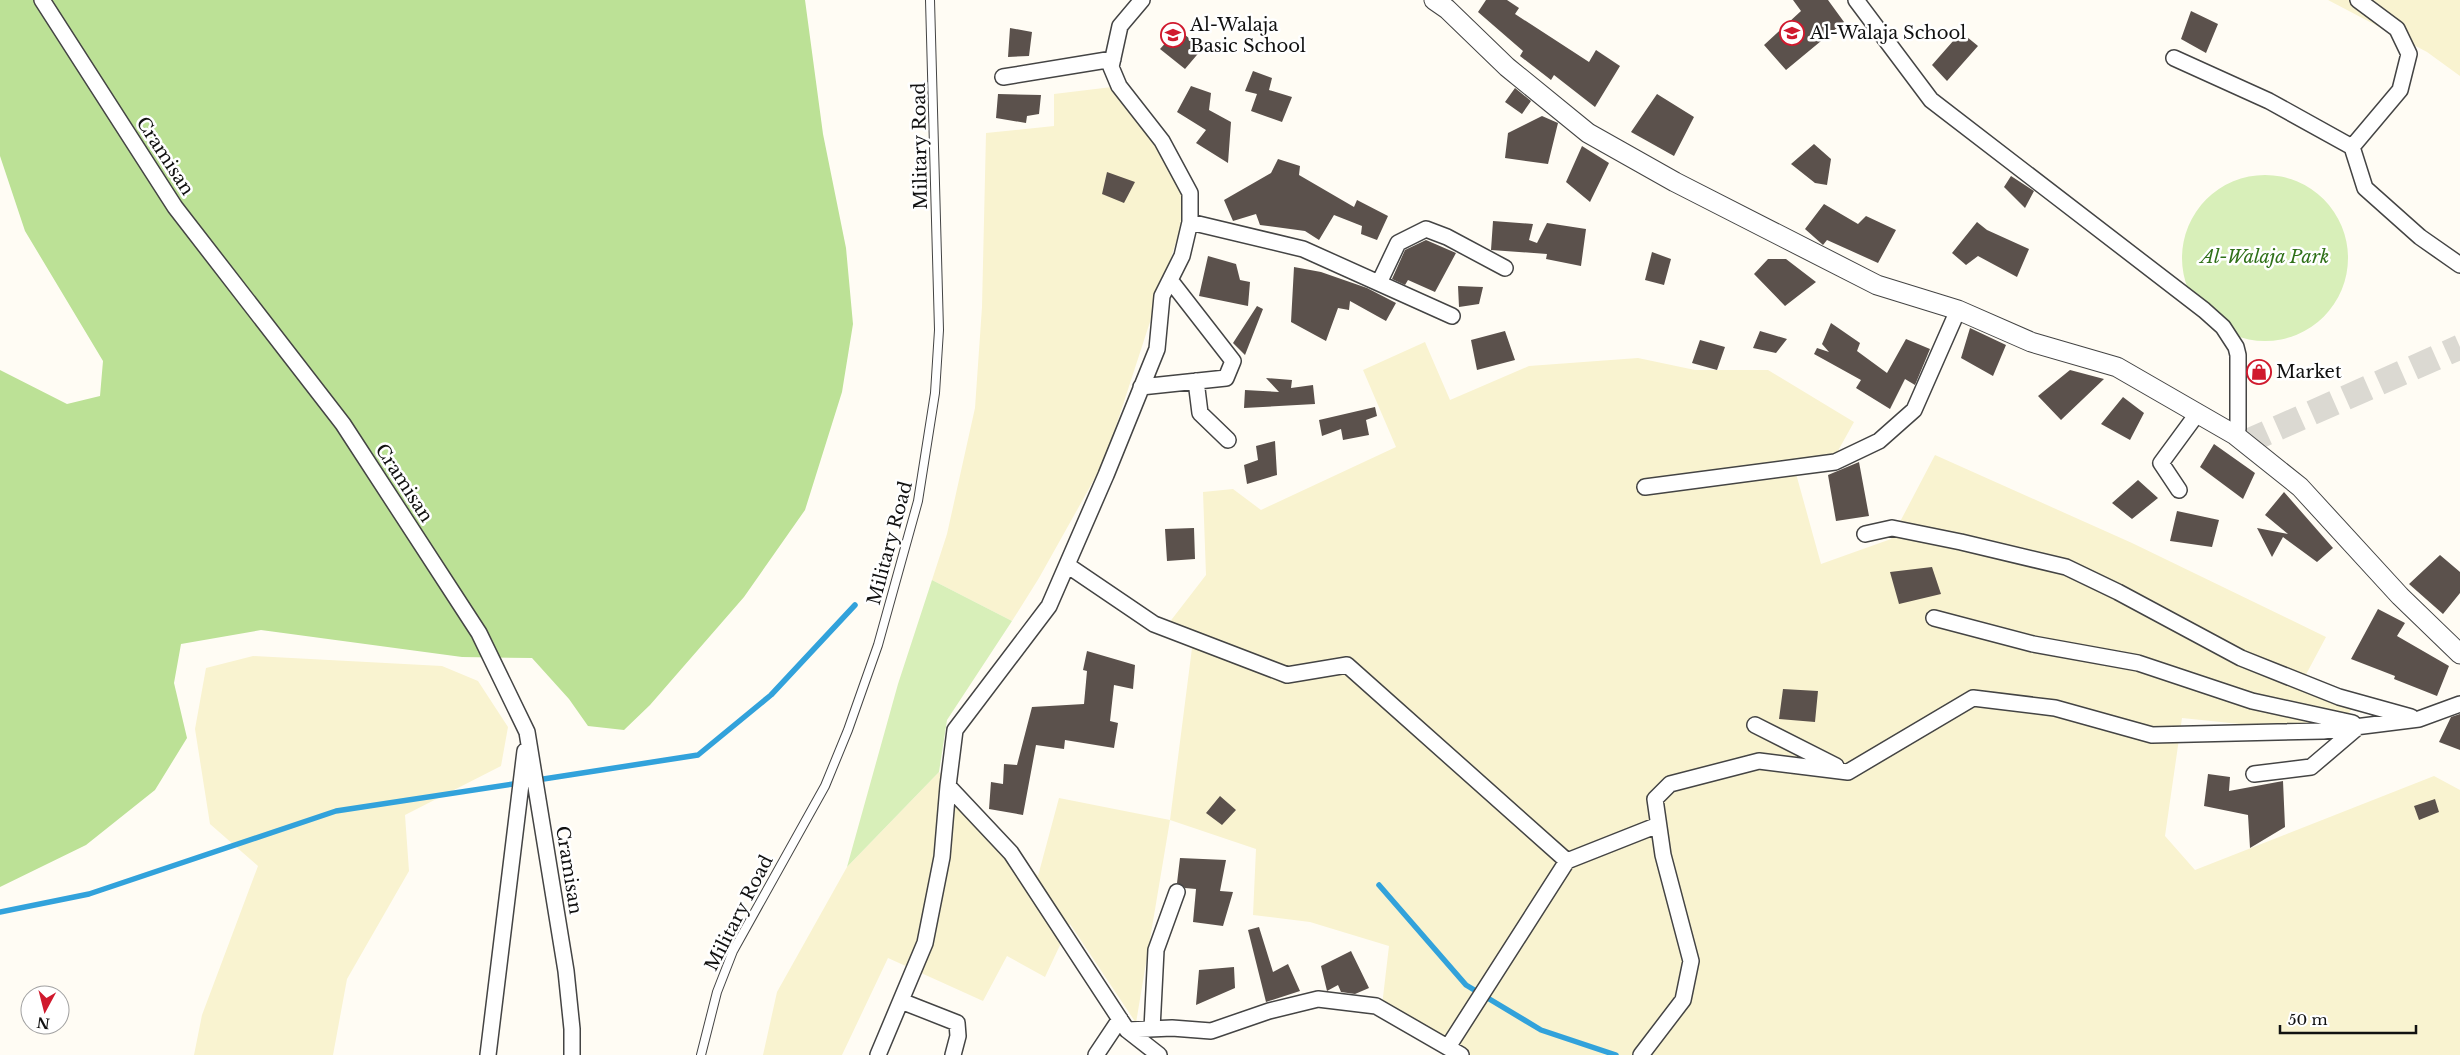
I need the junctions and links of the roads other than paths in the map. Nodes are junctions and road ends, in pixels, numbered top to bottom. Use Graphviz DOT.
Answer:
graph roads {
  1 [pos="42,0"];
  2 [pos="930,0"];
  3 [pos="1142,0"];
  4 [pos="1434,0"];
  5 [pos="1856,0"];
  6 [pos="2358,0"];
  7 [pos="2174,58"];
  8 [pos="1113,59"];
  9 [pos="1003,78"];
  10 [pos="2352,147"];
  11 [pos="1190,222"];
  12 [pos="2460,265"];
  13 [pos="1505,268"];
  14 [pos="1170,280"];
  15 [pos="1379,283"];
  16 [pos="1958,310"];
  17 [pos="1452,316"];
  18 [pos="1196,381"];
  19 [pos="1141,387"];
  20 [pos="2197,414"];
  21 [pos="2235,435"];
  22 [pos="1228,440"];
  23 [pos="1645,487"];
  24 [pos="2178,490"];
  25 [pos="1865,534"];
  26 [pos="1067,565"];
  27 [pos="1934,618"];
  28 [pos="2460,654"];
  29 [pos="2460,704"];
  30 [pos="2419,720"];
  31 [pos="1755,725"];
  32 [pos="2362,726"];
  33 [pos="527,732"];
  34 [pos="1848,772"];
  35 [pos="2254,774"];
  36 [pos="948,786"];
  37 [pos="1658,825"];
  38 [pos="1567,861"];
  39 [pos="1177,892"];
  40 [pos="901,1001"];
  41 [pos="1123,1025"];
  42 [pos="1152,1029"];
  43 [pos="1448,1047"];
  44 [pos="488,1055"];
  45 [pos="572,1055"];
  46 [pos="701,1055"];
  47 [pos="878,1055"];
  48 [pos="953,1055"];
  49 [pos="1096,1055"];
  50 [pos="1159,1055"];
  51 [pos="1461,1055"];
  52 [pos="1641,1055"];
  1 -- 33 [label="street, Cramisan"];
  2 -- 46 [label="lane, Military Road"];
  3 -- 8 [label="street"];
  4 -- 16 [label="street"];
  5 -- 21 [label="street"];
  6 -- 10 [label="street"];
  7 -- 10 [label="street"];
  8 -- 9 [label="street"];
  8 -- 11 [label="street"];
  10 -- 12 [label="street"];
  11 -- 14 [label="street"];
  11 -- 15 [label="street"];
  13 -- 15 [label="street"];
  14 -- 18 [label="street"];
  14 -- 19 [label="street"];
  15 -- 17 [label="street"];
  16 -- 20 [label="street"];
  16 -- 23 [label="street"];
  18 -- 19 [label="street"];
  18 -- 22 [label="street"];
  19 -- 26 [label="street"];
  20 -- 21 [label="street"];
  20 -- 24 [label="street"];
  21 -- 28 [label="street"];
  25 -- 30 [label="street"];
  26 -- 36 [label="street"];
  26 -- 38 [label="street"];
  27 -- 32 [label="street"];
  29 -- 30 [label="street"];
  30 -- 32 [label="street"];
  31 -- 34 [label="street"];
  32 -- 34 [label="street"];
  32 -- 35 [label="street"];
  33 -- 44 [label="street"];
  33 -- 45 [label="street, Cramisan"];
  34 -- 37 [label="street"];
  36 -- 40 [label="street"];
  36 -- 41 [label="street"];
  37 -- 38 [label="street"];
  37 -- 52 [label="street"];
  38 -- 43 [label="street"];
  39 -- 42 [label="street"];
  40 -- 47 [label="street"];
  40 -- 48 [label="street"];
  41 -- 42 [label="street"];
  41 -- 49 [label="street"];
  41 -- 50 [label="street"];
  42 -- 43 [label="street"];
  43 -- 51 [label="street"];
}
